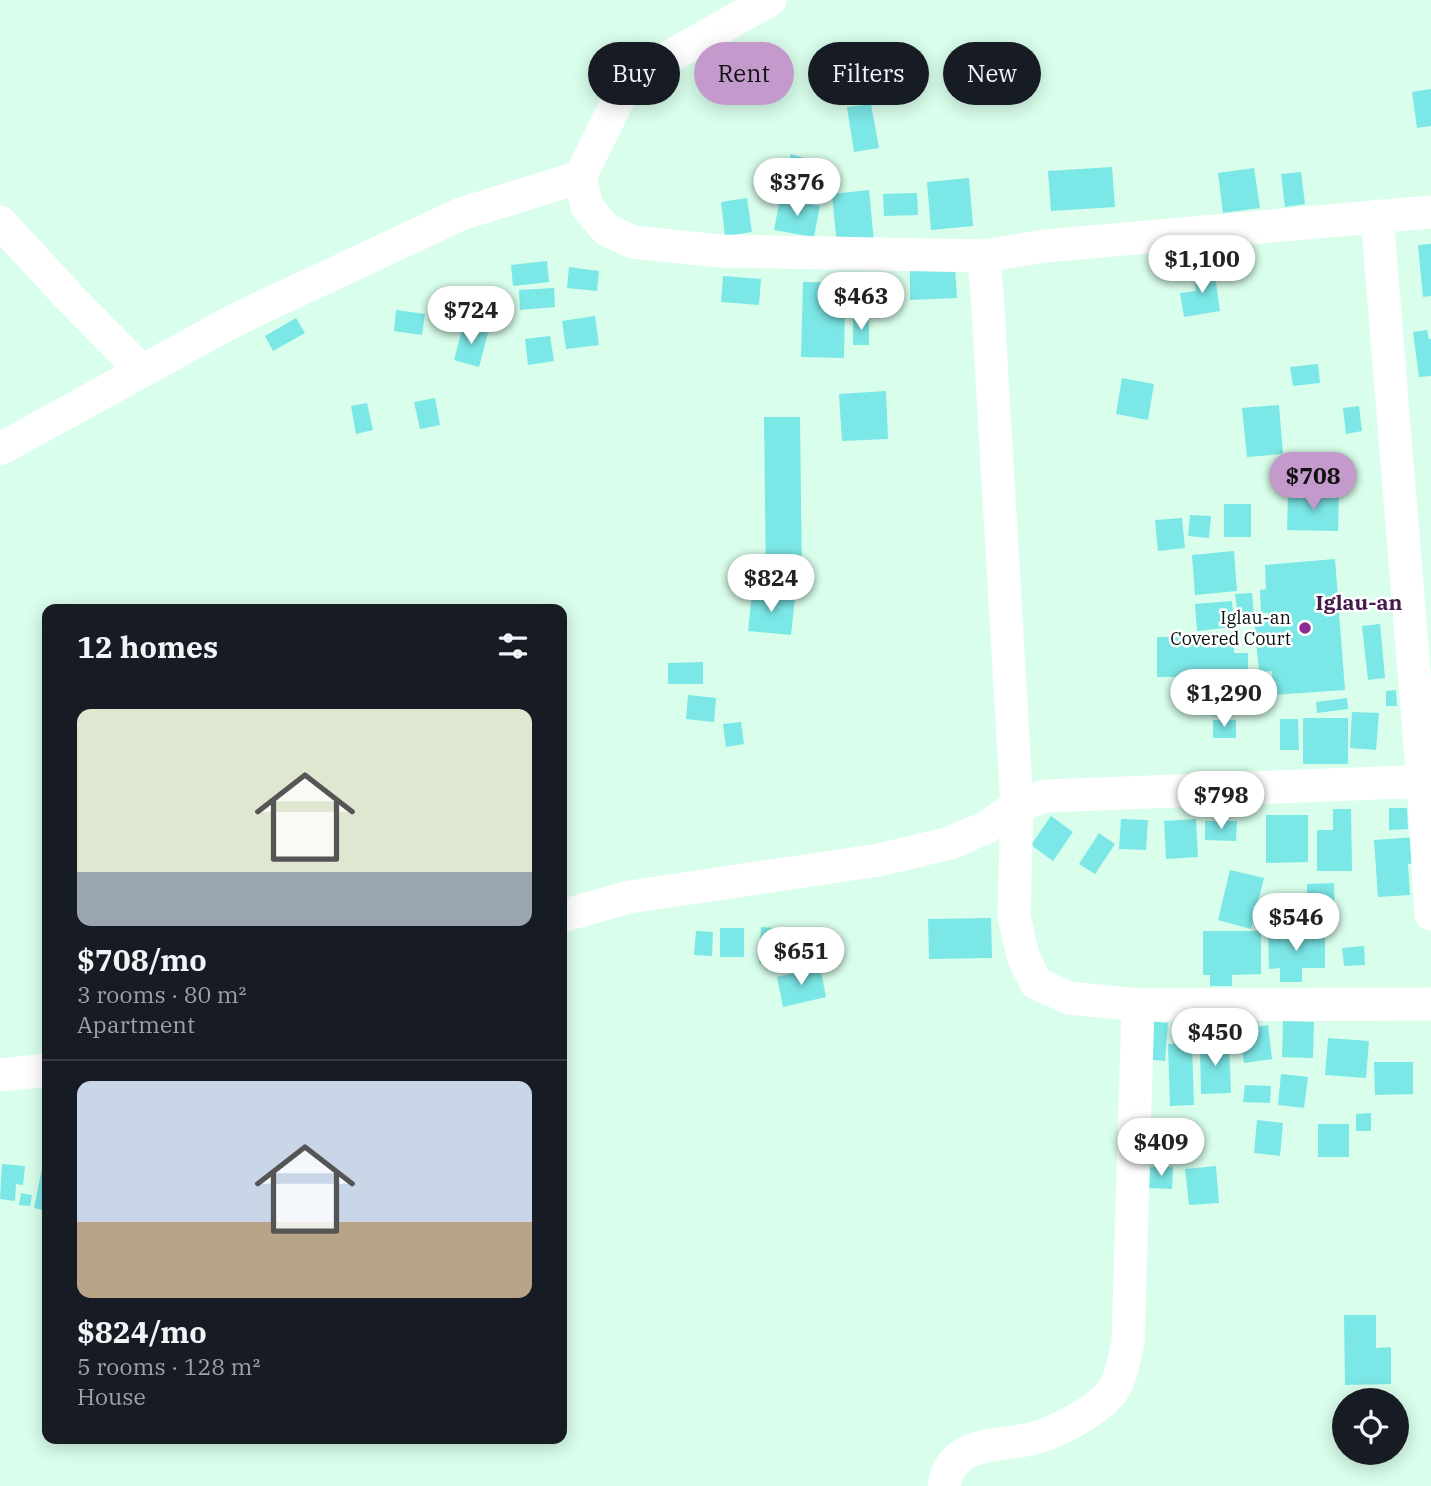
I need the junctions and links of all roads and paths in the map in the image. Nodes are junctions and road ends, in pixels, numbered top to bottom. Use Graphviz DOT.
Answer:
graph roads {
  1 [pos="770,0"];
  2 [pos="580,177"];
  3 [pos="1431,212"];
  4 [pos="1377,216"];
  5 [pos="0,222"];
  6 [pos="983,256"];
  7 [pos="141,370"];
  8 [pos="0,449"];
  9 [pos="1427,782"];
  10 [pos="1017,806"];
  11 [pos="1431,914"];
  12 [pos="567,915"];
  13 [pos="1431,1004"];
  14 [pos="1138,1005"];
  15 [pos="42,1071"];
  16 [pos="0,1075"];
  17 [pos="944,1486"];
  1 -- 2 [label="street"];
  2 -- 6 [label="street"];
  2 -- 7 [label="street"];
  3 -- 4 [label="street"];
  4 -- 6 [label="street"];
  4 -- 9 [label="street"];
  5 -- 7 [label="street"];
  6 -- 10 [label="street"];
  7 -- 8 [label="street"];
  9 -- 10 [label="street"];
  9 -- 11 [label="street"];
  10 -- 12 [label="street"];
  10 -- 14 [label="street"];
  13 -- 14 [label="street"];
  14 -- 17 [label="street"];
  15 -- 16 [label="street"];
}
